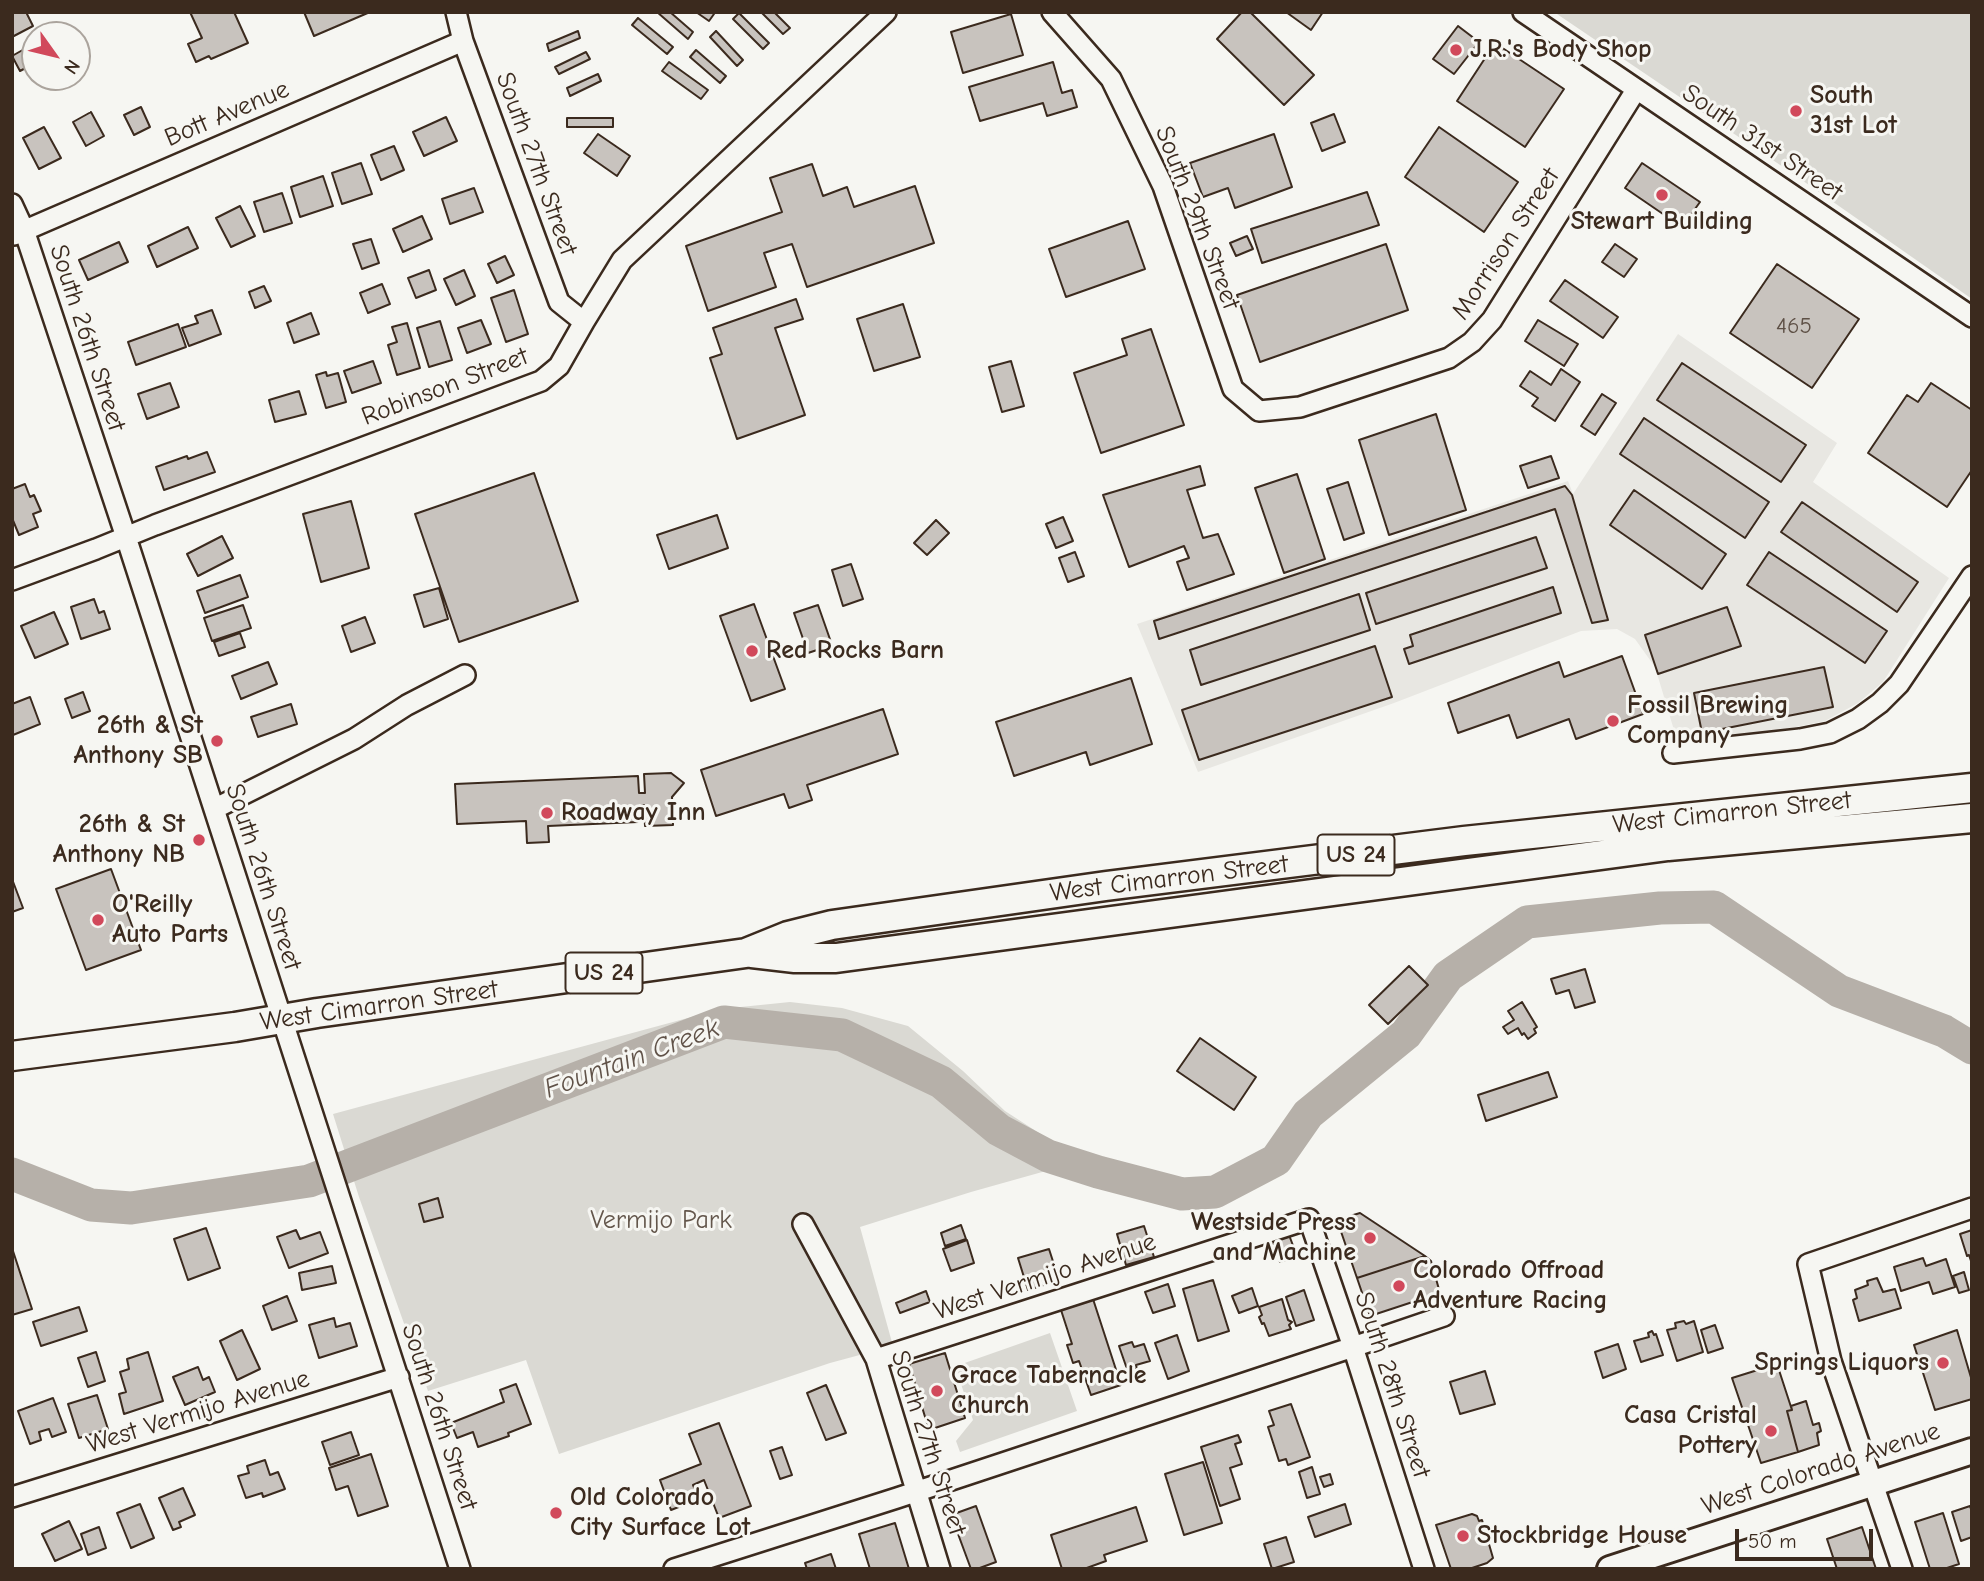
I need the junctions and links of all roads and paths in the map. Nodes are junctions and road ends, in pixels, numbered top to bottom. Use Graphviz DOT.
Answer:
graph roads {
  1 [pos="456,12"];
  2 [pos="886,12"];
  3 [pos="1052,12"];
  4 [pos="1523,12"];
  5 [pos="463,41"];
  6 [pos="1636,90"];
  7 [pos="12,204"];
  8 [pos="18,233"];
  9 [pos="1972,317"];
  10 [pos="584,322"];
  11 [pos="1259,411"];
  12 [pos="126,537"];
  13 [pos="1972,576"];
  14 [pos="12,580"];
  15 [pos="465,675"];
  16 [pos="1673,752"];
  17 [pos="1972,788"];
  18 [pos="214,809"];
  19 [pos="1972,818"];
  20 [pos="746,953"];
  21 [pos="282,1020"];
  22 [pos="12,1056"];
  23 [pos="1972,1208"];
  24 [pos="1309,1219"];
  25 [pos="803,1224"];
  26 [pos="1444,1315"];
  27 [pos="1353,1347"];
  28 [pos="876,1359"];
  29 [pos="399,1377"];
  30 [pos="1972,1451"];
  31 [pos="1874,1484"];
  32 [pos="915,1492"];
  33 [pos="12,1497"];
  34 [pos="460,1569"];
  35 [pos="674,1569"];
  36 [pos="940,1569"];
  37 [pos="1424,1569"];
  38 [pos="1609,1569"];
  39 [pos="1902,1569"];
  1 -- 5 [label="street, South 27th Street"];
  2 -- 10 [label="street, Robinson Street"];
  3 -- 11 [label="street, South 29th Street"];
  4 -- 6 [label="street, South 31st Street"];
  5 -- 8 [label="street, Bott Avenue"];
  5 -- 10 [label="street, South 27th Street"];
  6 -- 9 [label="street, South 31st Street"];
  6 -- 11 [label="street, Morrison Street"];
  7 -- 8 [label="street, South 26th Street"];
  8 -- 12 [label="street, South 26th Street"];
  10 -- 12 [label="street, Robinson Street"];
  12 -- 14 [label="street, Robinson Street"];
  12 -- 18 [label="street, South 26th Street"];
  13 -- 16 [label="street"];
  15 -- 18 [label="street"];
  17 -- 20 [label="highway, West Cimarron Street / US 24"];
  18 -- 21 [label="street, South 26th Street"];
  19 -- 20 [label="highway, West Cimarron Street / US 24"];
  20 -- 21 [label="highway, West Cimarron Street / US 24"];
  21 -- 22 [label="highway, West Cimarron Street / US 24"];
  21 -- 29 [label="street, South 26th Street"];
  23 -- 31 [label="street"];
  24 -- 27 [label="street, South 28th Street"];
  24 -- 28 [label="street, West Vermijo Avenue"];
  25 -- 28 [label="street, South 27th Street"];
  26 -- 27 [label="street"];
  27 -- 32 [label="street"];
  27 -- 37 [label="street, South 28th Street"];
  28 -- 32 [label="street, South 27th Street"];
  29 -- 33 [label="street, West Vermijo Avenue"];
  29 -- 34 [label="street, South 26th Street"];
  30 -- 31 [label="main road, West Colorado Avenue"];
  31 -- 38 [label="main road, West Colorado Avenue"];
  31 -- 39 [label="street"];
  32 -- 35 [label="street"];
  32 -- 36 [label="street, South 27th Street"];
}
